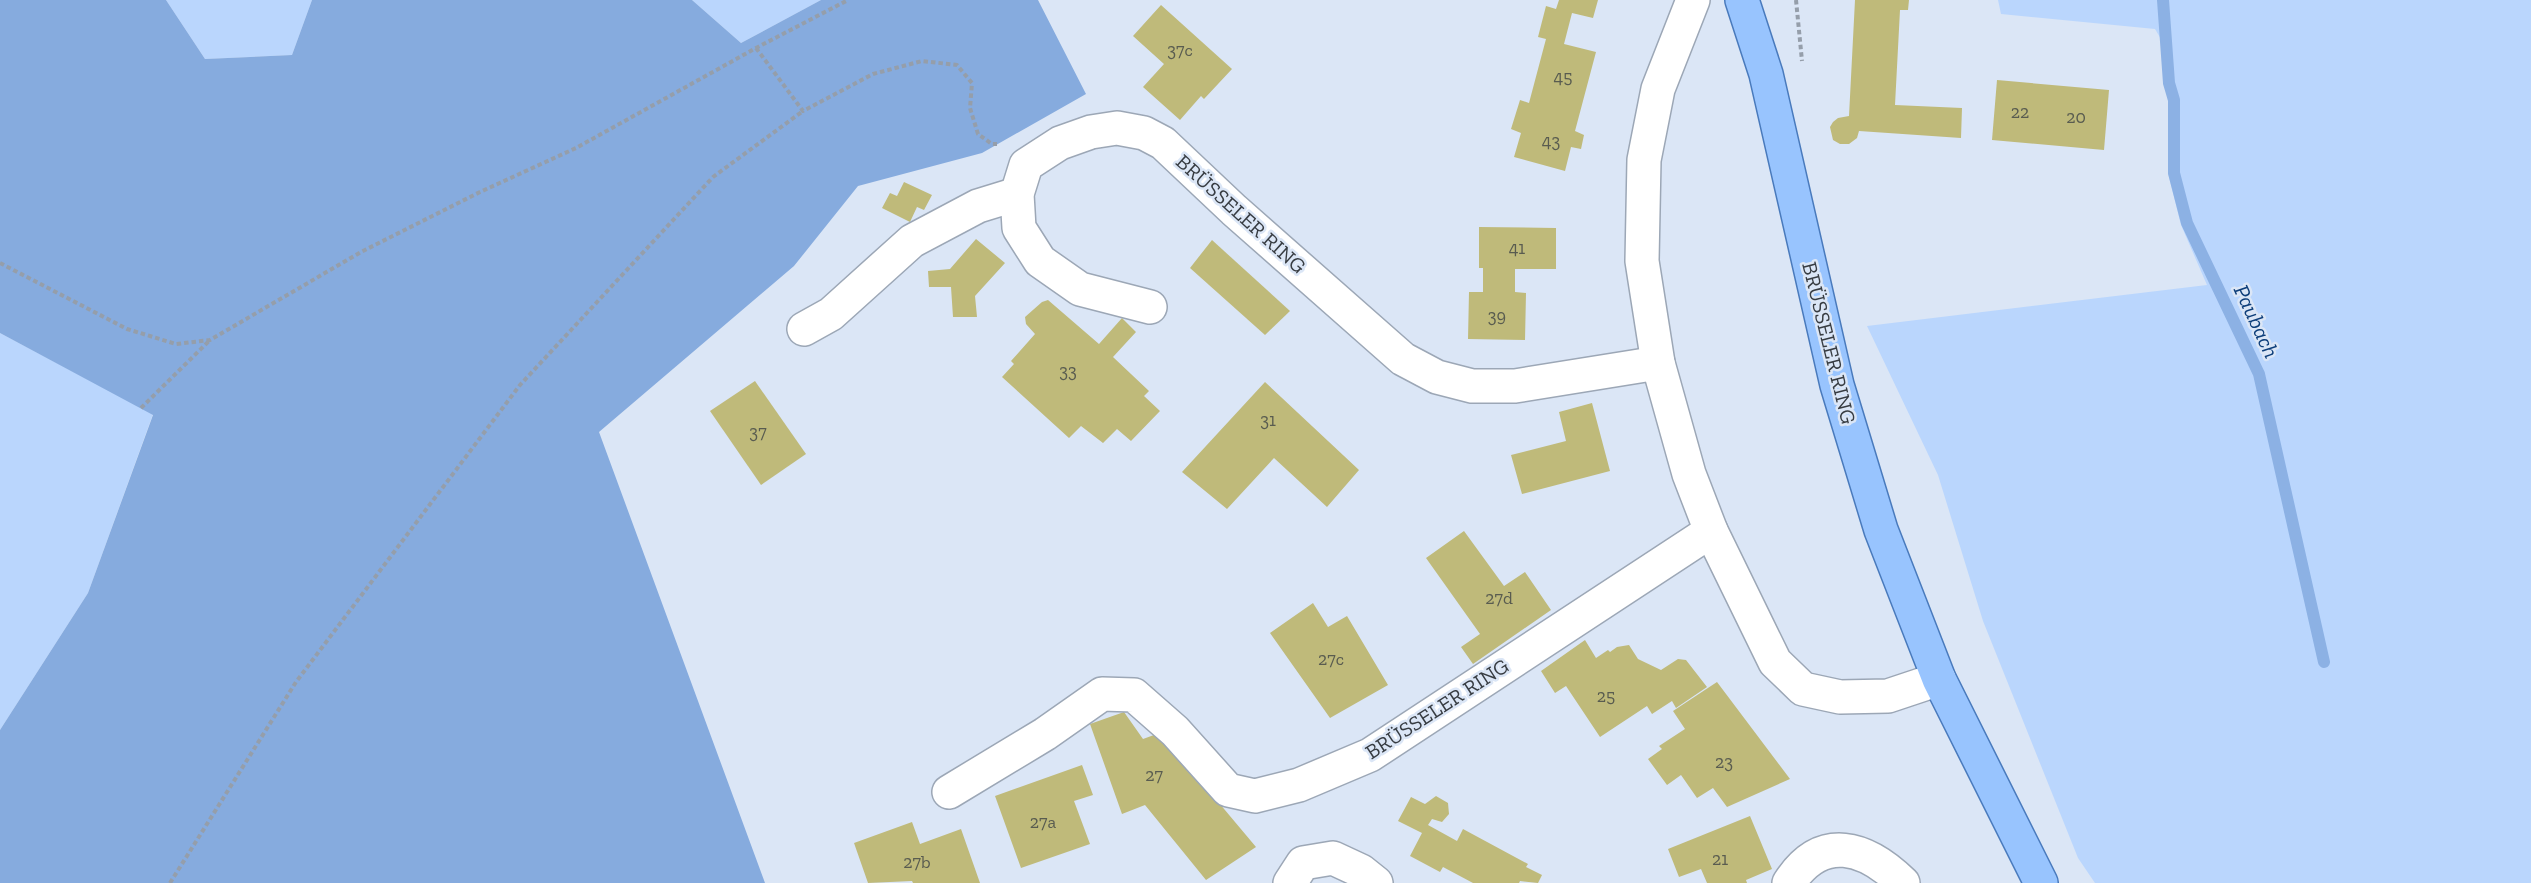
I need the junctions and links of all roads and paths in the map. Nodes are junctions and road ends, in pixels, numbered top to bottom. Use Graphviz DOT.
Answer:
graph roads {
  1 [pos="848,0"];
  2 [pos="1693,0"];
  3 [pos="1742,0"];
  4 [pos="756,48"];
  5 [pos="803,111"];
  6 [pos="1022,180"];
  7 [pos="0,263"];
  8 [pos="1150,308"];
  9 [pos="804,329"];
  10 [pos="210,340"];
  11 [pos="1658,363"];
  12 [pos="141,408"];
  13 [pos="1712,531"];
  14 [pos="1939,679"];
  15 [pos="949,792"];
  16 [pos="170,883"];
  17 [pos="1290,883"];
  18 [pos="1376,883"];
  19 [pos="1789,883"];
  20 [pos="1903,883"];
  21 [pos="2041,883"];
  1 -- 4 [label="path"];
  2 -- 11 [label="street"];
  3 -- 14 [label="main road, BRÜSSELER RING"];
  4 -- 5 [label="path"];
  4 -- 10 [label="path"];
  5 -- 6 [label="path"];
  5 -- 16 [label="path"];
  6 -- 8 [label="street"];
  6 -- 9 [label="street, BRÜSSELER RING"];
  6 -- 11 [label="street, BRÜSSELER RING"];
  7 -- 10 [label="path"];
  10 -- 12 [label="path"];
  11 -- 13 [label="street"];
  13 -- 14 [label="street"];
  13 -- 15 [label="street, BRÜSSELER RING"];
  14 -- 21 [label="main road, BRÜSSELER RING"];
  17 -- 18 [label="street"];
  19 -- 20 [label="street"];
}
